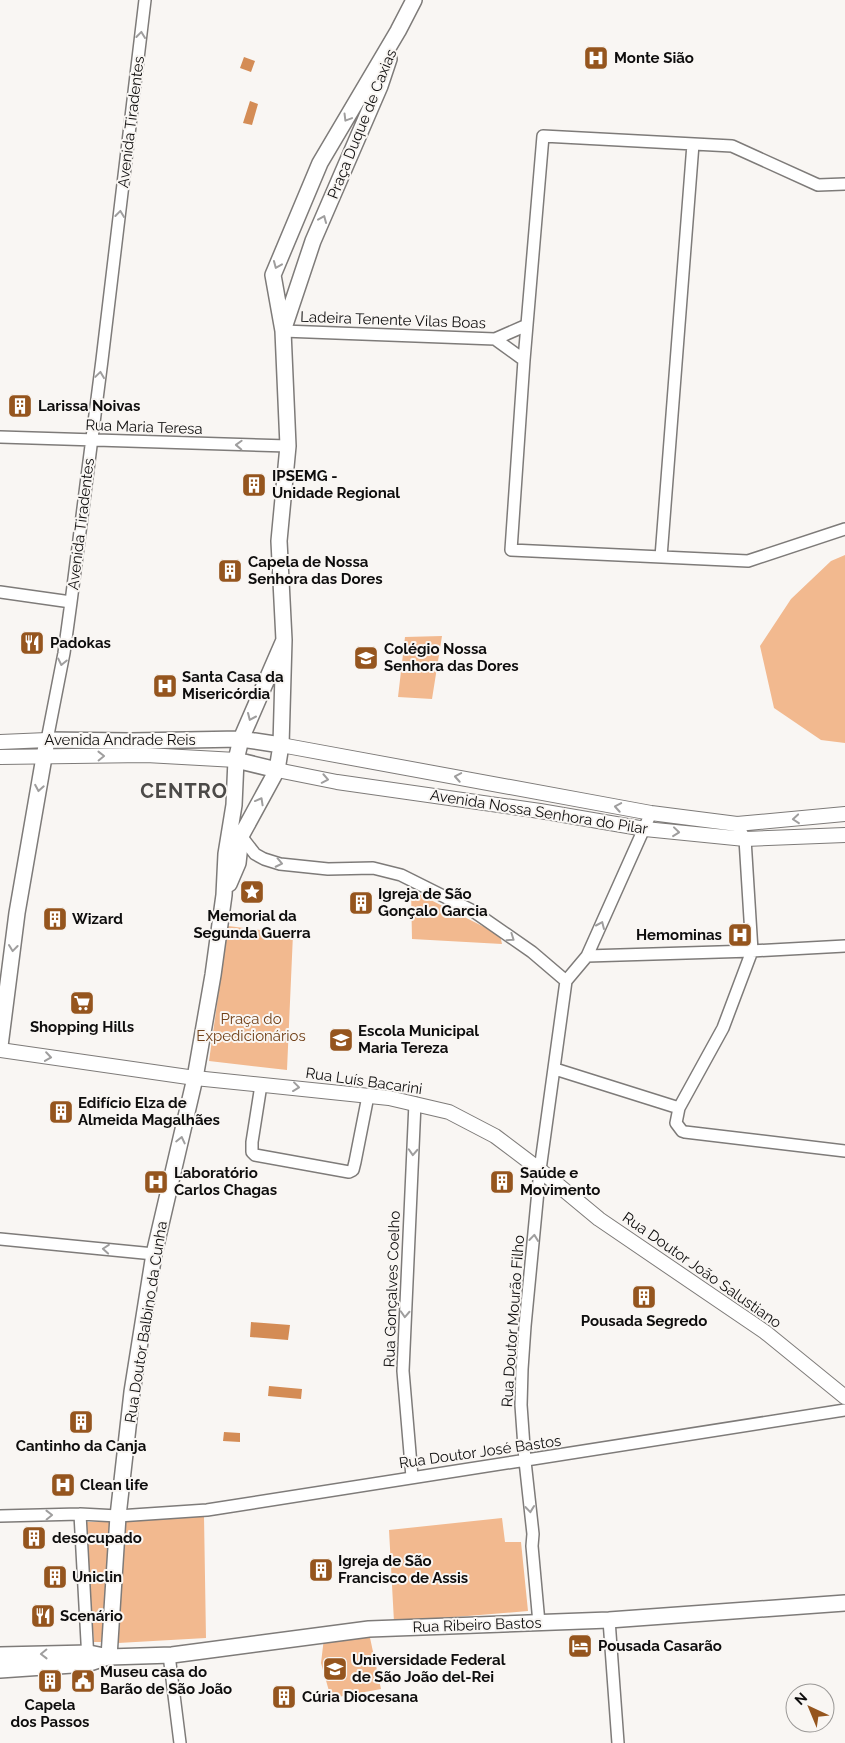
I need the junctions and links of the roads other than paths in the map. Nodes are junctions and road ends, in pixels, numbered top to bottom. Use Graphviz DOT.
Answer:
graph roads {
  1 [pos="145,0"];
  2 [pos="414,0"];
  3 [pos="398,31"];
  4 [pos="693,144"];
  5 [pos="845,184"];
  6 [pos="527,325"];
  7 [pos="283,330"];
  8 [pos="495,339"];
  9 [pos="524,360"];
  10 [pos="0,437"];
  11 [pos="91,440"];
  12 [pos="288,446"];
  13 [pos="845,529"];
  14 [pos="661,557"];
  15 [pos="0,592"];
  16 [pos="71,602"];
  17 [pos="284,640"];
  18 [pos="241,739"];
  19 [pos="47,740"];
  20 [pos="0,742"];
  21 [pos="281,745"];
  22 [pos="0,757"];
  23 [pos="45,757"];
  24 [pos="236,760"];
  25 [pos="277,770"];
  26 [pos="234,806"];
  27 [pos="651,812"];
  28 [pos="845,814"];
  29 [pos="737,824"];
  30 [pos="645,829"];
  31 [pos="845,835"];
  32 [pos="241,836"];
  33 [pos="745,839"];
  34 [pos="224,894"];
  35 [pos="845,946"];
  36 [pos="752,951"];
  37 [pos="587,956"];
  38 [pos="566,980"];
  39 [pos="0,1048"];
  40 [pos="555,1069"];
  41 [pos="195,1078"];
  42 [pos="260,1085"];
  43 [pos="368,1096"];
  44 [pos="415,1103"];
  45 [pos="679,1108"];
  46 [pos="845,1151"];
  47 [pos="540,1170"];
  48 [pos="0,1239"];
  49 [pos="154,1254"];
  50 [pos="845,1397"];
  51 [pos="845,1410"];
  52 [pos="524,1461"];
  53 [pos="412,1477"];
  54 [pos="80,1514"];
  55 [pos="0,1516"];
  56 [pos="118,1516"];
  57 [pos="845,1603"];
  58 [pos="609,1620"];
  59 [pos="539,1623"];
  60 [pos="0,1655"];
  61 [pos="169,1655"];
  62 [pos="109,1657"];
  63 [pos="88,1659"];
  64 [pos="0,1670"];
  65 [pos="180,1743"];
  66 [pos="618,1743"];
  11 -- 1 [label="street, Avenida Tiradentes, one-way"];
  2 -- 3 [label="main road"];
  7 -- 3 [label="main road, Praça Duque de Caxias, one-way"];
  3 -- 7 [label="main road, Praça Duque de Caxias, one-way"];
  4 -- 5 [label="street"];
  4 -- 6 [label="street"];
  4 -- 14 [label="street"];
  6 -- 8 [label="street"];
  6 -- 9 [label="street"];
  7 -- 8 [label="street, Ladeira Tenente Vilas Boas"];
  7 -- 12 [label="main road"];
  8 -- 9 [label="street, Ladeira Tenente Vilas Boas"];
  9 -- 14 [label="street"];
  10 -- 11 [label="street, Rua Maria Teresa"];
  12 -- 11 [label="street, Rua Maria Teresa, one-way"];
  11 -- 16 [label="street, Avenida Tiradentes"];
  12 -- 17 [label="main road"];
  13 -- 14 [label="street"];
  15 -- 16 [label="street"];
  16 -- 19 [label="street, Avenida Tiradentes, one-way"];
  17 -- 18 [label="main road, one-way"];
  17 -- 21 [label="main road"];
  18 -- 19 [label="main road, Avenida Andrade Reis"];
  18 -- 21 [label="main road, Avenida Nossa Senhora do Pilar"];
  18 -- 24 [label="main road"];
  19 -- 20 [label="street, Avenida Andrade Reis"];
  19 -- 23 [label="main road, Avenida Tiradentes"];
  21 -- 25 [label="main road"];
  27 -- 21 [label="street, Avenida Nossa Senhora do Pilar, one-way"];
  22 -- 23 [label="street, Avenida Andrade Reis"];
  23 -- 24 [label="street, Avenida Andrade Reis, one-way"];
  23 -- 39 [label="main road, Avenida Tiradentes, one-way"];
  24 -- 25 [label="main road, Avenida Nossa Senhora do Pilar"];
  24 -- 26 [label="main road"];
  25 -- 30 [label="street, Avenida Nossa Senhora do Pilar, one-way"];
  32 -- 25 [label="main road, one-way"];
  26 -- 32 [label="main road"];
  26 -- 34 [label="main road"];
  27 -- 29 [label="street, Avenida Nossa Senhora do Pilar"];
  27 -- 30 [label="street"];
  28 -- 29 [label="street, Avenida Nossa Senhora do Pilar, one-way"];
  29 -- 33 [label="street"];
  30 -- 33 [label="street, Avenida Nossa Senhora do Pilar, one-way"];
  37 -- 30 [label="street, one-way"];
  31 -- 33 [label="street, Avenida Nossa Senhora do Pilar"];
  32 -- 34 [label="main road"];
  32 -- 38 [label="street, one-way"];
  33 -- 36 [label="street"];
  34 -- 41 [label="main road, Rua Doutor Balbino da Cunha"];
  35 -- 36 [label="street"];
  36 -- 37 [label="street"];
  36 -- 45 [label="street"];
  37 -- 38 [label="street"];
  38 -- 40 [label="street, Rua Doutor Mourão Filho"];
  39 -- 41 [label="street, Rua Luís Bacarini, one-way"];
  40 -- 45 [label="street"];
  40 -- 47 [label="street, Rua Doutor Mourão Filho"];
  41 -- 42 [label="street, Rua Luís Bacarini"];
  49 -- 41 [label="main road, Rua Doutor Balbino da Cunha, one-way"];
  42 -- 43 [label="street, Rua Luís Bacarini, one-way"];
  42 -- 43 [label="street"];
  43 -- 44 [label="street, Rua Luís Bacarini"];
  44 -- 47 [label="street, Rua Luís Bacarini"];
  44 -- 53 [label="street, Rua Gonçalves Coelho, one-way"];
  45 -- 46 [label="street"];
  47 -- 50 [label="street, Rua Doutor João Salustiano"];
  52 -- 47 [label="street, Rua Doutor Mourão Filho, one-way"];
  49 -- 48 [label="street, one-way"];
  49 -- 56 [label="main road, Rua Doutor Balbino da Cunha"];
  51 -- 52 [label="street, Rua Doutor José Bastos"];
  52 -- 53 [label="street, Rua Doutor José Bastos"];
  52 -- 59 [label="street, Rua Doutor Mourão Filho, one-way"];
  53 -- 56 [label="street, Rua Doutor José Bastos"];
  55 -- 54 [label="street, Rua Doutor José Bastos, one-way"];
  54 -- 56 [label="street, Rua Doutor José Bastos"];
  54 -- 63 [label="street"];
  56 -- 62 [label="main road, Rua Doutor Balbino da Cunha"];
  57 -- 58 [label="main road, Rua Ribeiro Bastos"];
  58 -- 59 [label="main road, Rua Ribeiro Bastos"];
  58 -- 66 [label="street"];
  59 -- 61 [label="main road, Rua Ribeiro Bastos"];
  63 -- 60 [label="main road, one-way"];
  61 -- 62 [label="main road, Rua Ribeiro Bastos"];
  61 -- 65 [label="street"];
  62 -- 63 [label="main road, Rua Ribeiro Bastos"];
  63 -- 64 [label="main road"];
}
